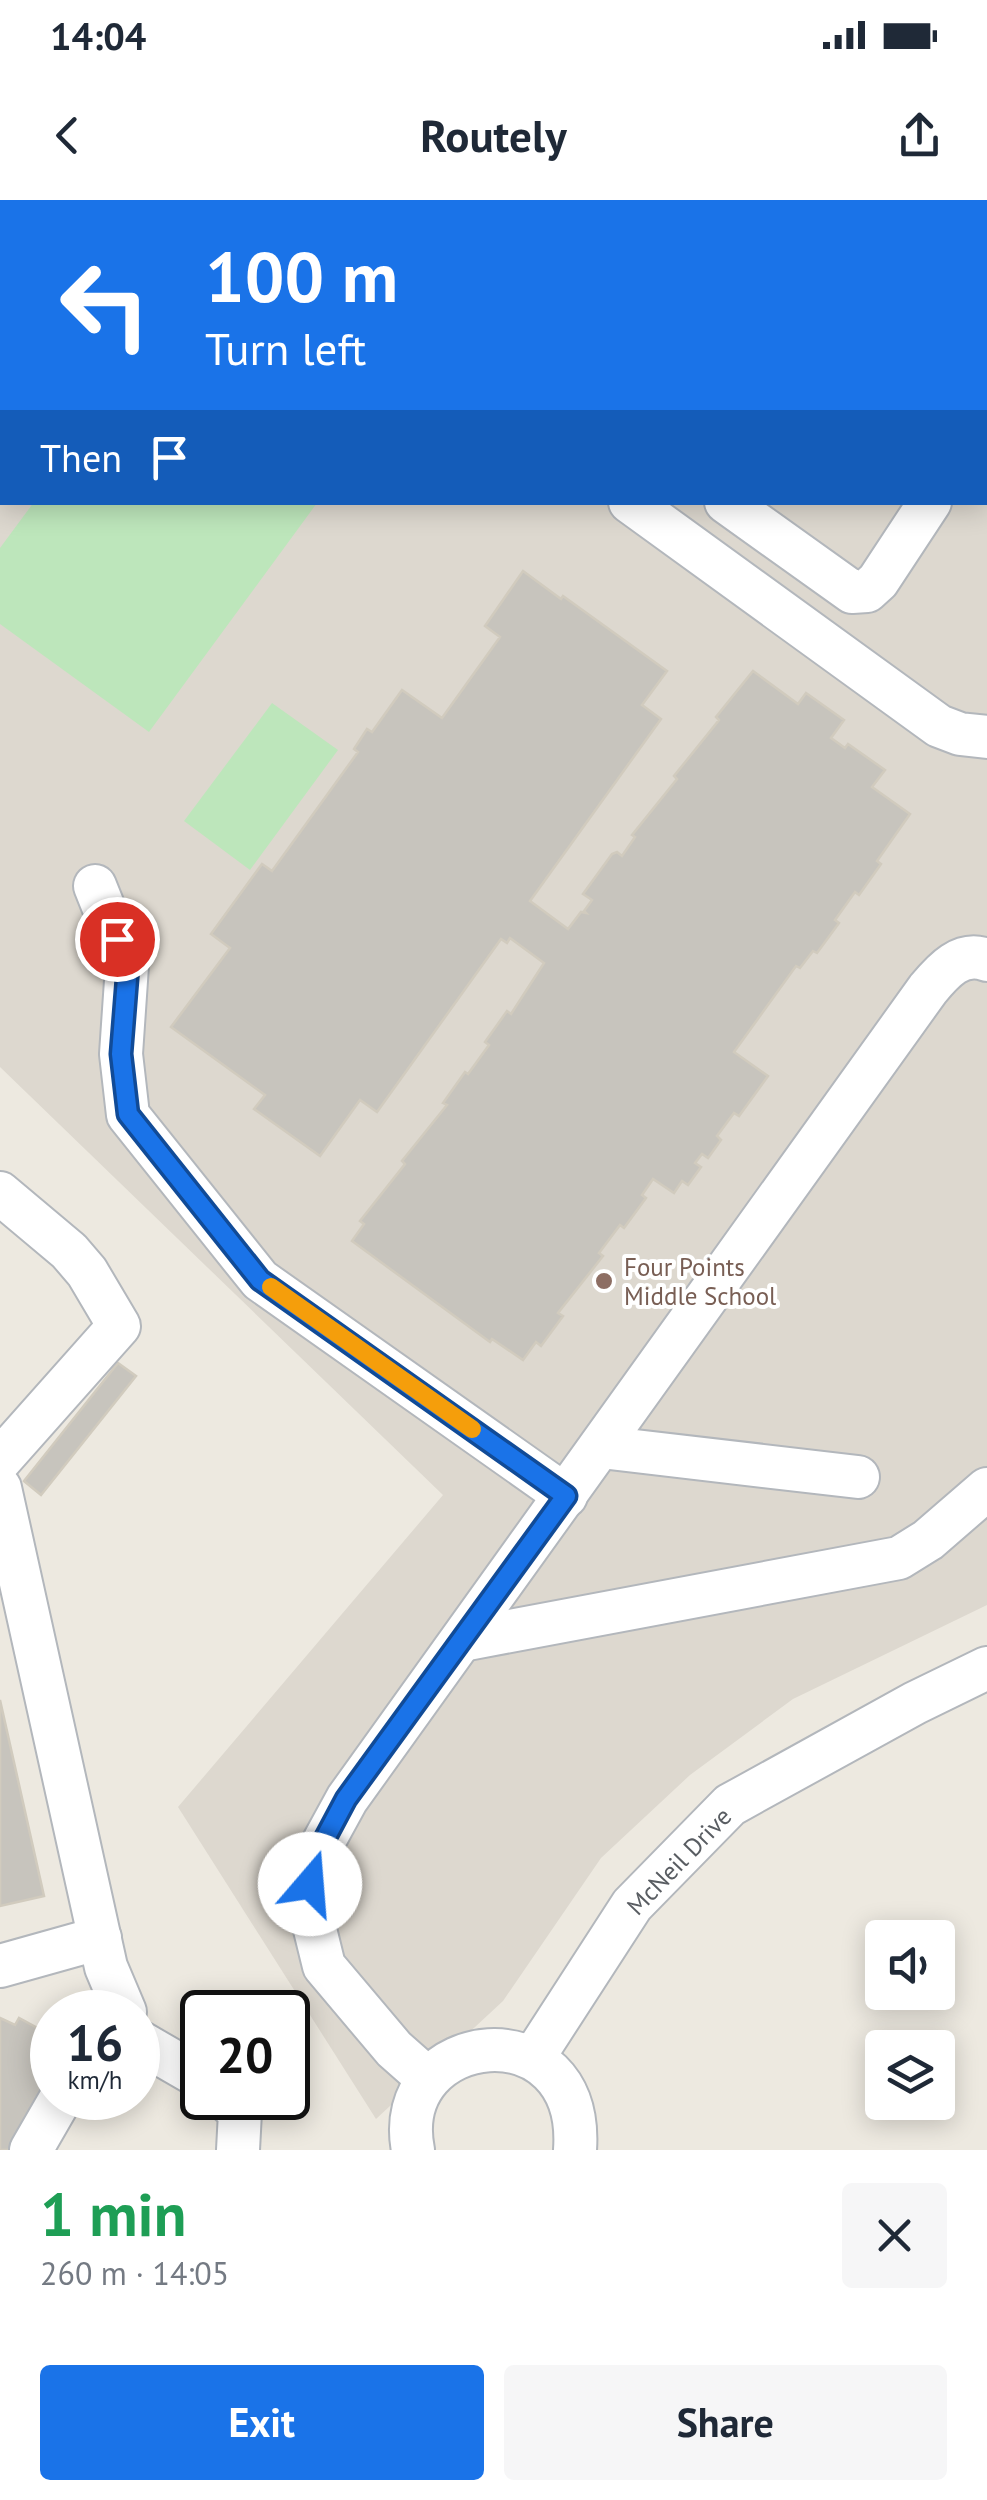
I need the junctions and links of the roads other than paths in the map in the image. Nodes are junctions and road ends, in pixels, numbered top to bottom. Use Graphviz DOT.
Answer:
graph roads {
  1 [pos="634,505"];
  2 [pos="730,505"];
  3 [pos="928,505"];
  4 [pos="987,736"];
  5 [pos="95,886"];
  6 [pos="987,960"];
  7 [pos="0,1192"];
  8 [pos="600,1448"];
  9 [pos="0,1460"];
  10 [pos="858,1478"];
  11 [pos="0,1488"];
  12 [pos="987,1489"];
  13 [pos="566,1496"];
  14 [pos="462,1640"];
  15 [pos="987,1668"];
  16 [pos="100,1938"];
  17 [pos="0,1966"];
  18 [pos="113,1990"];
  19 [pos="533,2058"];
  20 [pos="428,2079"];
  21 [pos="48,2120"];
  22 [pos="240,2120"];
  23 [pos="31,2150"];
  24 [pos="238,2150"];
  25 [pos="413,2150"];
  26 [pos="575,2150"];
  1 -- 4 [label="street"];
  2 -- 3 [label="street"];
  5 -- 13 [label="street"];
  6 -- 8 [label="street"];
  7 -- 9 [label="street"];
  8 -- 10 [label="street"];
  8 -- 13 [label="street"];
  11 -- 16 [label="street"];
  12 -- 14 [label="street"];
  13 -- 14 [label="street"];
  14 -- 20 [label="street"];
  15 -- 19 [label="street, McNeil Drive"];
  16 -- 17 [label="street"];
  16 -- 18 [label="street"];
  19 -- 20 [label="street"];
  19 -- 26 [label="street"];
  20 -- 25 [label="street"];
  21 -- 23 [label="street"];
  22 -- 24 [label="street"];
}
